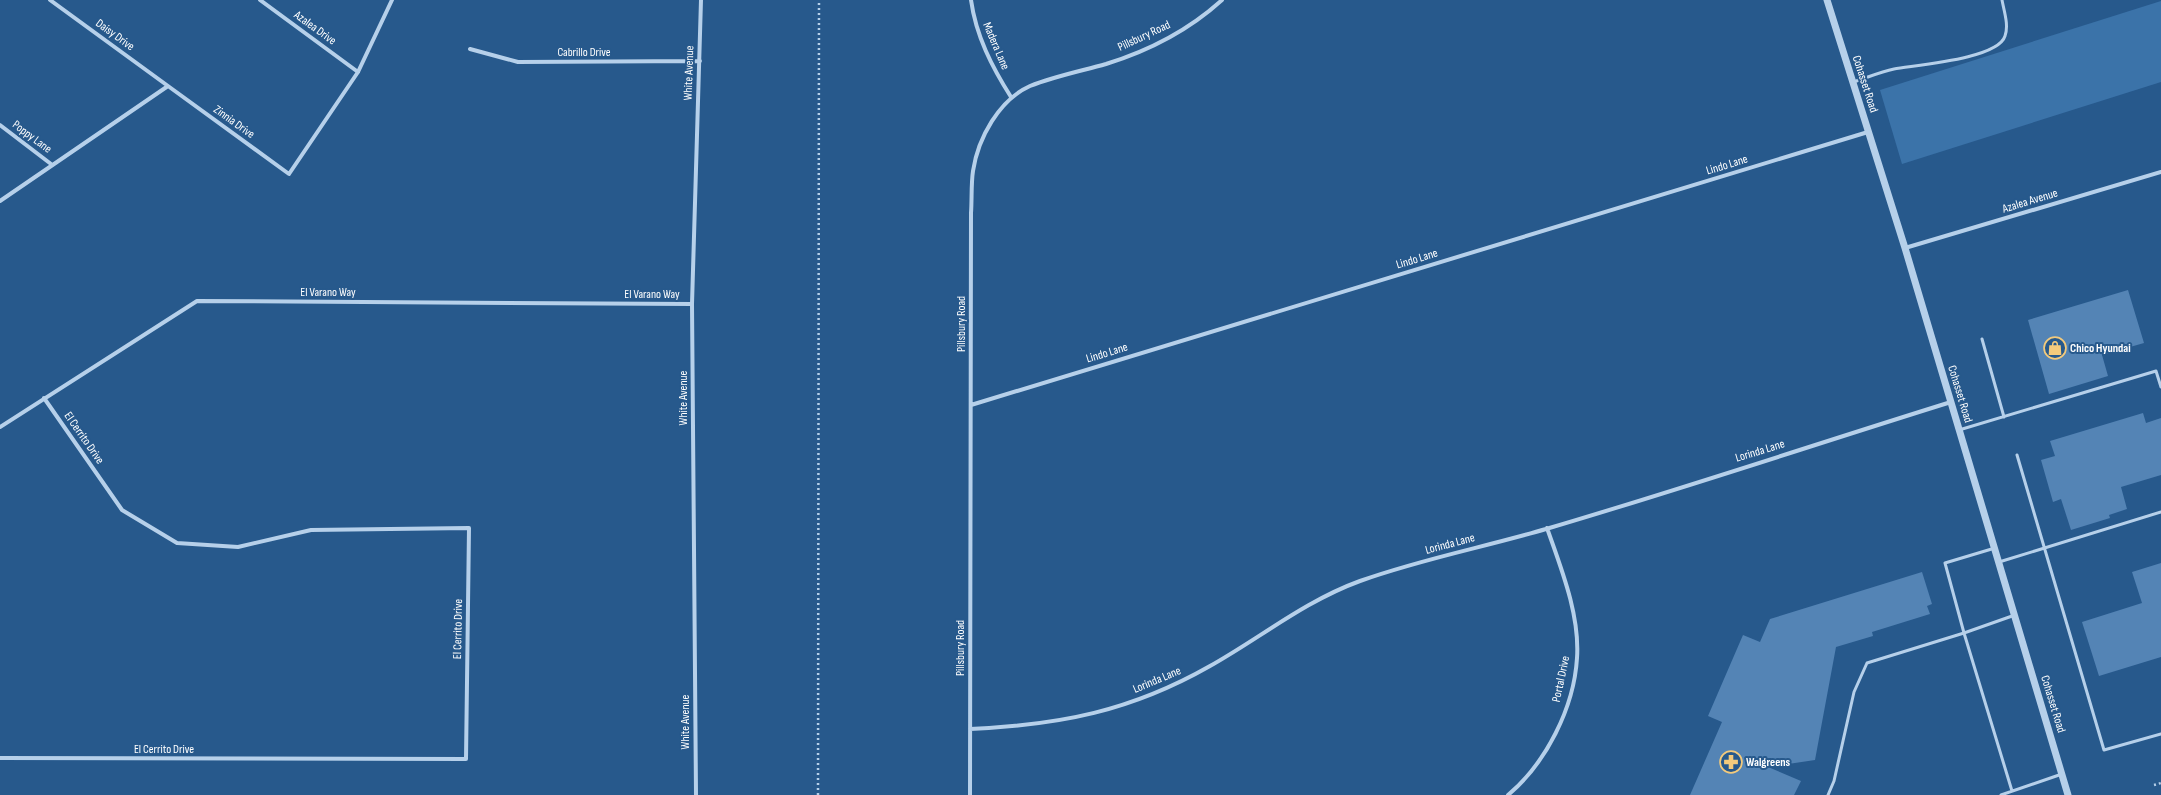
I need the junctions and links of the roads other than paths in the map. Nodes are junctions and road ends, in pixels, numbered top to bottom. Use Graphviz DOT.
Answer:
graph roads {
  1 [pos="50,0"];
  2 [pos="260,0"];
  3 [pos="392,0"];
  4 [pos="701,0"];
  5 [pos="971,0"];
  6 [pos="1222,0"];
  7 [pos="1827,0"];
  8 [pos="2002,0"];
  9 [pos="470,50"];
  10 [pos="700,61"];
  11 [pos="358,72"];
  12 [pos="1853,82"];
  13 [pos="168,86"];
  14 [pos="1011,98"];
  15 [pos="0,125"];
  16 [pos="1868,132"];
  17 [pos="51,164"];
  18 [pos="2161,172"];
  19 [pos="0,201"];
  20 [pos="1905,248"];
  21 [pos="692,304"];
  22 [pos="1982,339"];
  23 [pos="2161,370"];
  24 [pos="2156,371"];
  25 [pos="2161,387"];
  26 [pos="44,398"];
  27 [pos="1951,402"];
  28 [pos="971,405"];
  29 [pos="2004,417"];
  30 [pos="0,427"];
  31 [pos="1960,430"];
  32 [pos="2017,455"];
  33 [pos="2161,512"];
  34 [pos="1547,528"];
  35 [pos="1995,548"];
  36 [pos="2044,548"];
  37 [pos="1999,562"];
  38 [pos="2015,615"];
  39 [pos="1964,633"];
  40 [pos="970,729"];
  41 [pos="2161,734"];
  42 [pos="0,758"];
  43 [pos="2062,774"];
  44 [pos="2012,791"];
  45 [pos="696,795"];
  46 [pos="970,795"];
  47 [pos="1508,795"];
  48 [pos="1828,795"];
  49 [pos="2001,795"];
  50 [pos="2068,795"];
  1 -- 13 [label="street, Daisy Drive"];
  2 -- 11 [label="street, Azalea Drive"];
  3 -- 11 [label="street, Zinnia Drive"];
  4 -- 10 [label="street, White Avenue"];
  5 -- 14 [label="street, Madera Lane"];
  6 -- 14 [label="street, Pillsbury Road"];
  7 -- 12 [label="street, Cohasset Road"];
  8 -- 12 [label="lane"];
  9 -- 10 [label="street, Cabrillo Drive"];
  10 -- 21 [label="street, White Avenue"];
  11 -- 13 [label="street, Zinnia Drive"];
  12 -- 16 [label="street, Cohasset Road"];
  13 -- 17 [label="street"];
  14 -- 28 [label="street, Pillsbury Road"];
  15 -- 17 [label="street, Poppy Lane"];
  16 -- 20 [label="street, Cohasset Road"];
  16 -- 28 [label="street, Lindo Lane"];
  17 -- 19 [label="street"];
  18 -- 20 [label="street, Azalea Avenue"];
  20 -- 27 [label="street, Cohasset Road"];
  21 -- 26 [label="street, El Varano Way"];
  21 -- 45 [label="street, White Avenue"];
  22 -- 29 [label="lane"];
  23 -- 24 [label="lane"];
  24 -- 25 [label="lane"];
  24 -- 29 [label="lane"];
  26 -- 30 [label="street, El Varano Way"];
  26 -- 42 [label="street, El Cerrito Drive"];
  27 -- 31 [label="street, Cohasset Road"];
  27 -- 34 [label="street, Lorinda Lane"];
  28 -- 40 [label="street, Pillsbury Road"];
  29 -- 31 [label="lane"];
  31 -- 35 [label="street, Cohasset Road"];
  32 -- 36 [label="lane"];
  33 -- 36 [label="lane"];
  34 -- 40 [label="street, Lorinda Lane"];
  34 -- 47 [label="street, Portal Drive"];
  35 -- 37 [label="street, Cohasset Road"];
  35 -- 39 [label="lane"];
  36 -- 37 [label="lane"];
  36 -- 41 [label="lane"];
  37 -- 38 [label="street, Cohasset Road"];
  38 -- 39 [label="lane"];
  38 -- 43 [label="street, Cohasset Road"];
  39 -- 44 [label="lane"];
  39 -- 48 [label="lane"];
  40 -- 46 [label="street, Pillsbury Road"];
  43 -- 44 [label="lane"];
  43 -- 50 [label="street, Cohasset Road"];
  44 -- 49 [label="lane"];
}
